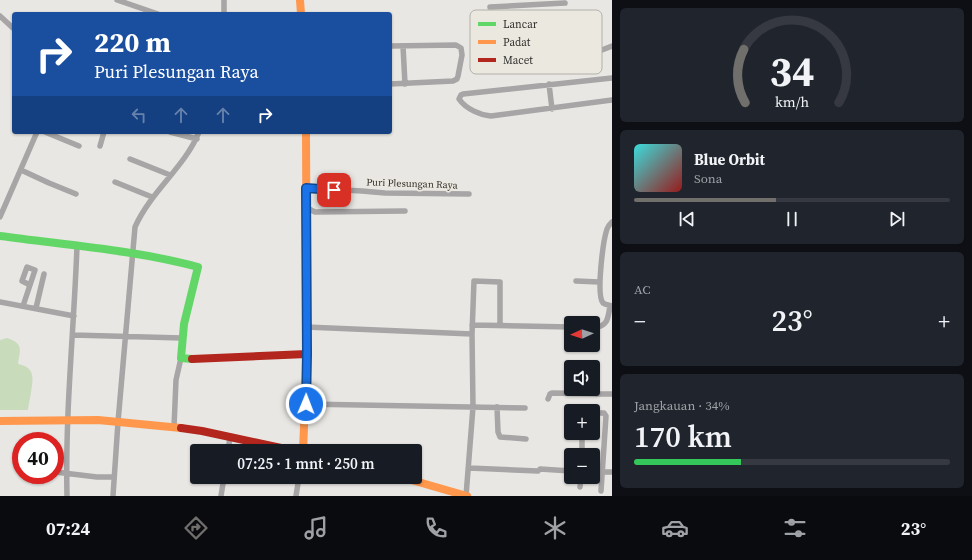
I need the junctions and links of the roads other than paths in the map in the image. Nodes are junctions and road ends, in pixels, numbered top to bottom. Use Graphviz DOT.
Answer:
graph roads {
  1 [pos="116,0"];
  2 [pos="224,0"];
  3 [pos="300,0"];
  4 [pos="125,1"];
  5 [pos="551,2"];
  6 [pos="505,3"];
  7 [pos="565,3"];
  8 [pos="490,7"];
  9 [pos="153,12"];
  10 [pos="224,12"];
  11 [pos="301,12"];
  12 [pos="0,16"];
  13 [pos="12,27"];
  14 [pos="392,46"];
  15 [pos="403,46"];
  16 [pos="612,46"];
  17 [pos="602,50"];
  18 [pos="612,78"];
  19 [pos="392,84"];
  20 [pos="405,84"];
  21 [pos="549,84"];
  22 [pos="612,100"];
  23 [pos="552,108"];
  24 [pos="36,134"];
  25 [pos="50,134"];
  26 [pos="103,134"];
  27 [pos="179,134"];
  28 [pos="198,134"];
  29 [pos="306,134"];
  30 [pos="197,138"];
  31 [pos="79,146"];
  32 [pos="100,146"];
  33 [pos="130,160"];
  34 [pos="21,170"];
  35 [pos="170,175"];
  36 [pos="115,182"];
  37 [pos="306,188"];
  38 [pos="76,194"];
  39 [pos="469,194"];
  40 [pos="152,197"];
  41 [pos="0,198"];
  42 [pos="7,200"];
  43 [pos="307,208"];
  44 [pos="405,211"];
  45 [pos="0,217"];
  46 [pos="612,222"];
  47 [pos="0,236"];
  48 [pos="77,246"];
  49 [pos="132,254"];
  50 [pos="44,274"];
  51 [pos="576,281"];
  52 [pos="599,282"];
  53 [pos="30,284"];
  54 [pos="0,302"];
  55 [pos="23,306"];
  56 [pos="611,306"];
  57 [pos="36,308"];
  58 [pos="74,316"];
  59 [pos="472,325"];
  60 [pos="500,325"];
  61 [pos="306,327"];
  62 [pos="564,327"];
  63 [pos="600,327"];
  64 [pos="472,334"];
  65 [pos="73,335"];
  66 [pos="126,337"];
  67 [pos="182,338"];
  68 [pos="307,354"];
  69 [pos="181,358"];
  70 [pos="564,393"];
  71 [pos="600,394"];
  72 [pos="612,394"];
  73 [pos="548,399"];
  74 [pos="306,404"];
  75 [pos="473,407"];
  76 [pos="496,407"];
  77 [pos="524,408"];
  78 [pos="600,413"];
  79 [pos="0,420"];
  80 [pos="67,421"];
  81 [pos="118,422"];
  82 [pos="174,427"];
  83 [pos="230,437"];
  84 [pos="526,439"];
  85 [pos="229,444"];
  86 [pos="262,444"];
  87 [pos="303,444"];
  88 [pos="468,468"];
  89 [pos="564,471"];
  90 [pos="602,472"];
  91 [pos="612,472"];
  92 [pos="66,473"];
  93 [pos="114,477"];
  94 [pos="422,483"];
  95 [pos="223,484"];
  96 [pos="298,484"];
  97 [pos="435,486"];
  98 [pos="601,491"];
  99 [pos="67,496"];
  100 [pos="114,496"];
  101 [pos="221,496"];
  102 [pos="296,496"];
  103 [pos="436,496"];
  104 [pos="467,496"];
  1 -- 4 [label="street"];
  2 -- 10 [label="street"];
  3 -- 11 [label="street"];
  4 -- 9 [label="street"];
  5 -- 6 [label="street"];
  5 -- 7 [label="street"];
  6 -- 8 [label="street"];
  12 -- 13 [label="street"];
  14 -- 15 [label="street"];
  15 -- 20 [label="street"];
  15 -- 20 [label="street"];
  16 -- 17 [label="street"];
  18 -- 21 [label="street"];
  19 -- 20 [label="street"];
  21 -- 23 [label="street"];
  21 -- 23 [label="street"];
  22 -- 23 [label="street"];
  24 -- 34 [label="street"];
  25 -- 31 [label="street"];
  26 -- 32 [label="street"];
  27 -- 30 [label="street"];
  28 -- 30 [label="street"];
  29 -- 37 [label="street"];
  30 -- 35 [label="street"];
  33 -- 35 [label="street"];
  34 -- 38 [label="street"];
  34 -- 42 [label="street"];
  35 -- 40 [label="street"];
  36 -- 40 [label="street"];
  37 -- 39 [label="street, Puri Plesungan Raya"];
  37 -- 43 [label="street"];
  40 -- 49 [label="street"];
  41 -- 42 [label="street"];
  42 -- 45 [label="street"];
  43 -- 44 [label="street"];
  43 -- 61 [label="street"];
  46 -- 52 [label="street"];
  47 -- 48 [label="street"];
  48 -- 49 [label="street"];
  48 -- 58 [label="street"];
  49 -- 66 [label="street"];
  49 -- 67 [label="street"];
  50 -- 57 [label="street"];
  51 -- 52 [label="street"];
  52 -- 56 [label="street"];
  53 -- 55 [label="street"];
  54 -- 55 [label="street"];
  55 -- 57 [label="street"];
  56 -- 63 [label="street"];
  57 -- 58 [label="street"];
  58 -- 65 [label="street"];
  59 -- 60 [label="street"];
  59 -- 60 [label="street"];
  59 -- 64 [label="street"];
  60 -- 62 [label="street"];
  61 -- 64 [label="street"];
  61 -- 68 [label="street"];
  64 -- 75 [label="street"];
  65 -- 66 [label="street"];
  65 -- 80 [label="street"];
  66 -- 67 [label="street"];
  66 -- 81 [label="street"];
  67 -- 69 [label="street"];
  68 -- 69 [label="street"];
  68 -- 74 [label="street"];
  69 -- 82 [label="street"];
  70 -- 73 [label="street"];
  71 -- 72 [label="street"];
  74 -- 75 [label="street"];
  74 -- 87 [label="street"];
  75 -- 76 [label="street"];
  75 -- 88 [label="street"];
  76 -- 77 [label="street"];
  76 -- 84 [label="street"];
  78 -- 90 [label="street"];
  79 -- 80 [label="street"];
  80 -- 81 [label="street"];
  80 -- 92 [label="street"];
  81 -- 82 [label="street"];
  81 -- 93 [label="street"];
  82 -- 83 [label="street"];
  83 -- 85 [label="street"];
  83 -- 86 [label="street"];
  88 -- 89 [label="street"];
  88 -- 104 [label="street"];
  90 -- 91 [label="street"];
  90 -- 98 [label="street"];
  92 -- 93 [label="street"];
  92 -- 99 [label="street"];
  93 -- 100 [label="street"];
  94 -- 97 [label="street"];
  95 -- 101 [label="street"];
  96 -- 102 [label="street"];
  97 -- 103 [label="street"];
  97 -- 104 [label="street"];
}
